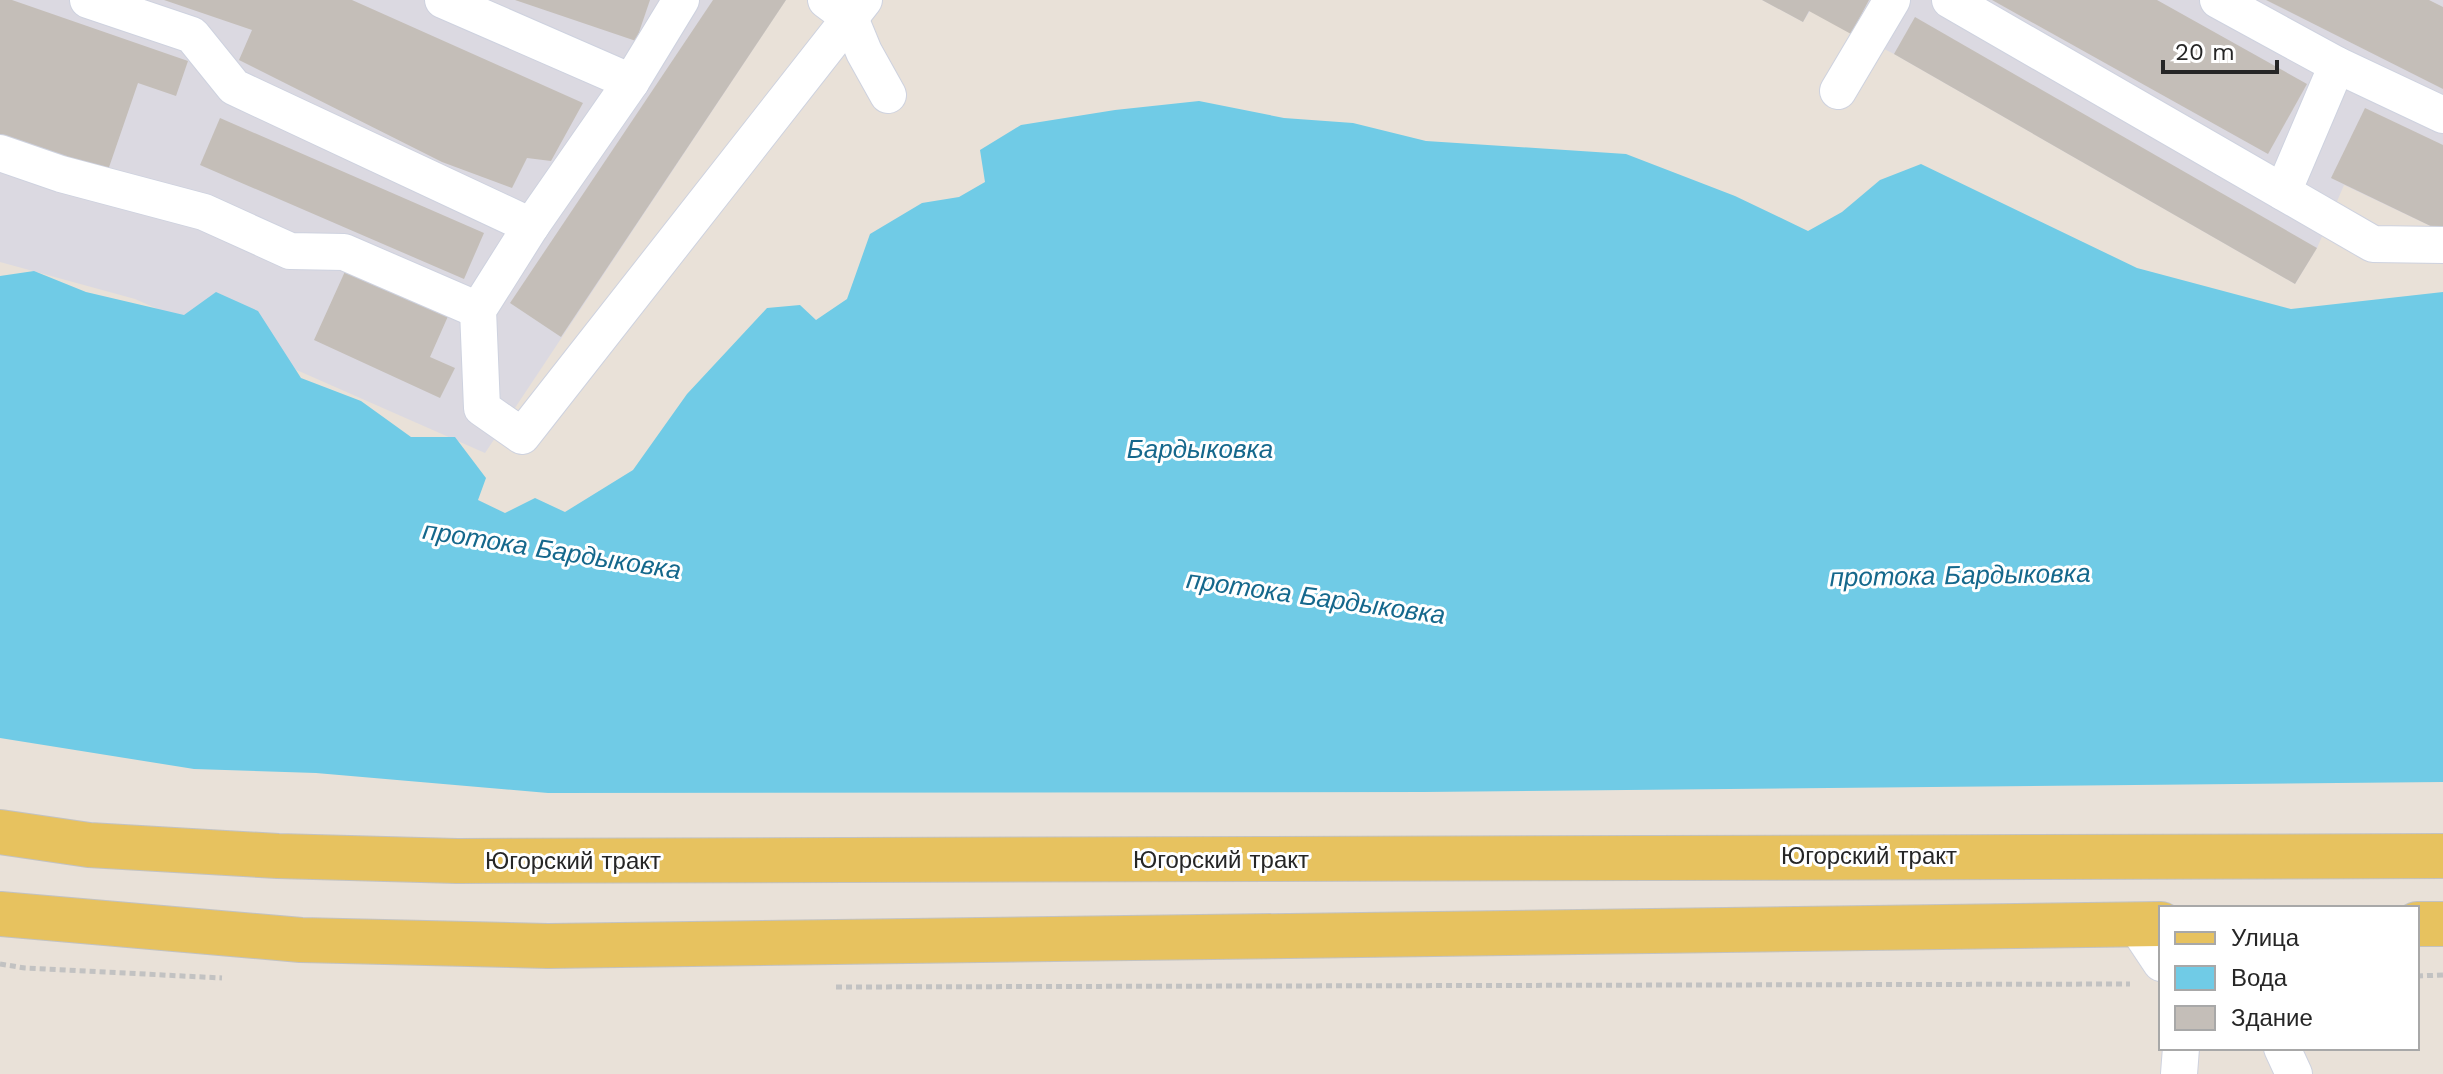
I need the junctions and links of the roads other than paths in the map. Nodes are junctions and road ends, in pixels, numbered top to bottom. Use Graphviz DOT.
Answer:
graph roads {
  1 [pos="88,0"];
  2 [pos="443,0"];
  3 [pos="681,0"];
  4 [pos="1892,0"];
  5 [pos="1950,0"];
  6 [pos="2218,0"];
  7 [pos="847,6"];
  8 [pos="2337,65"];
  9 [pos="631,82"];
  10 [pos="1838,91"];
  11 [pos="888,95"];
  12 [pos="2443,115"];
  13 [pos="0,153"];
  14 [pos="2283,192"];
  15 [pos="531,226"];
  16 [pos="2443,245"];
  17 [pos="478,310"];
  18 [pos="0,832"];
  19 [pos="2443,856"];
  20 [pos="0,914"];
  21 [pos="2419,924"];
  22 [pos="2443,924"];
  23 [pos="2152,930"];
  24 [pos="2153,974"];
  25 [pos="2181,1050"];
  26 [pos="2283,1050"];
  27 [pos="2179,1074"];
  28 [pos="2294,1074"];
  1 -- 15 [label="lane"];
  2 -- 9 [label="lane"];
  3 -- 9 [label="lane"];
  4 -- 10 [label="lane"];
  5 -- 14 [label="lane"];
  6 -- 8 [label="lane"];
  7 -- 11 [label="lane"];
  7 -- 17 [label="lane"];
  8 -- 12 [label="lane"];
  8 -- 14 [label="lane"];
  9 -- 15 [label="lane"];
  13 -- 17 [label="lane"];
  14 -- 16 [label="lane"];
  15 -- 17 [label="lane"];
  18 -- 19 [label="main road, Югорский тракт"];
  20 -- 23 [label="main road"];
  21 -- 22 [label="main road"];
  23 -- 24 [label="lane"];
  25 -- 27 [label="lane"];
  26 -- 28 [label="lane"];
}
